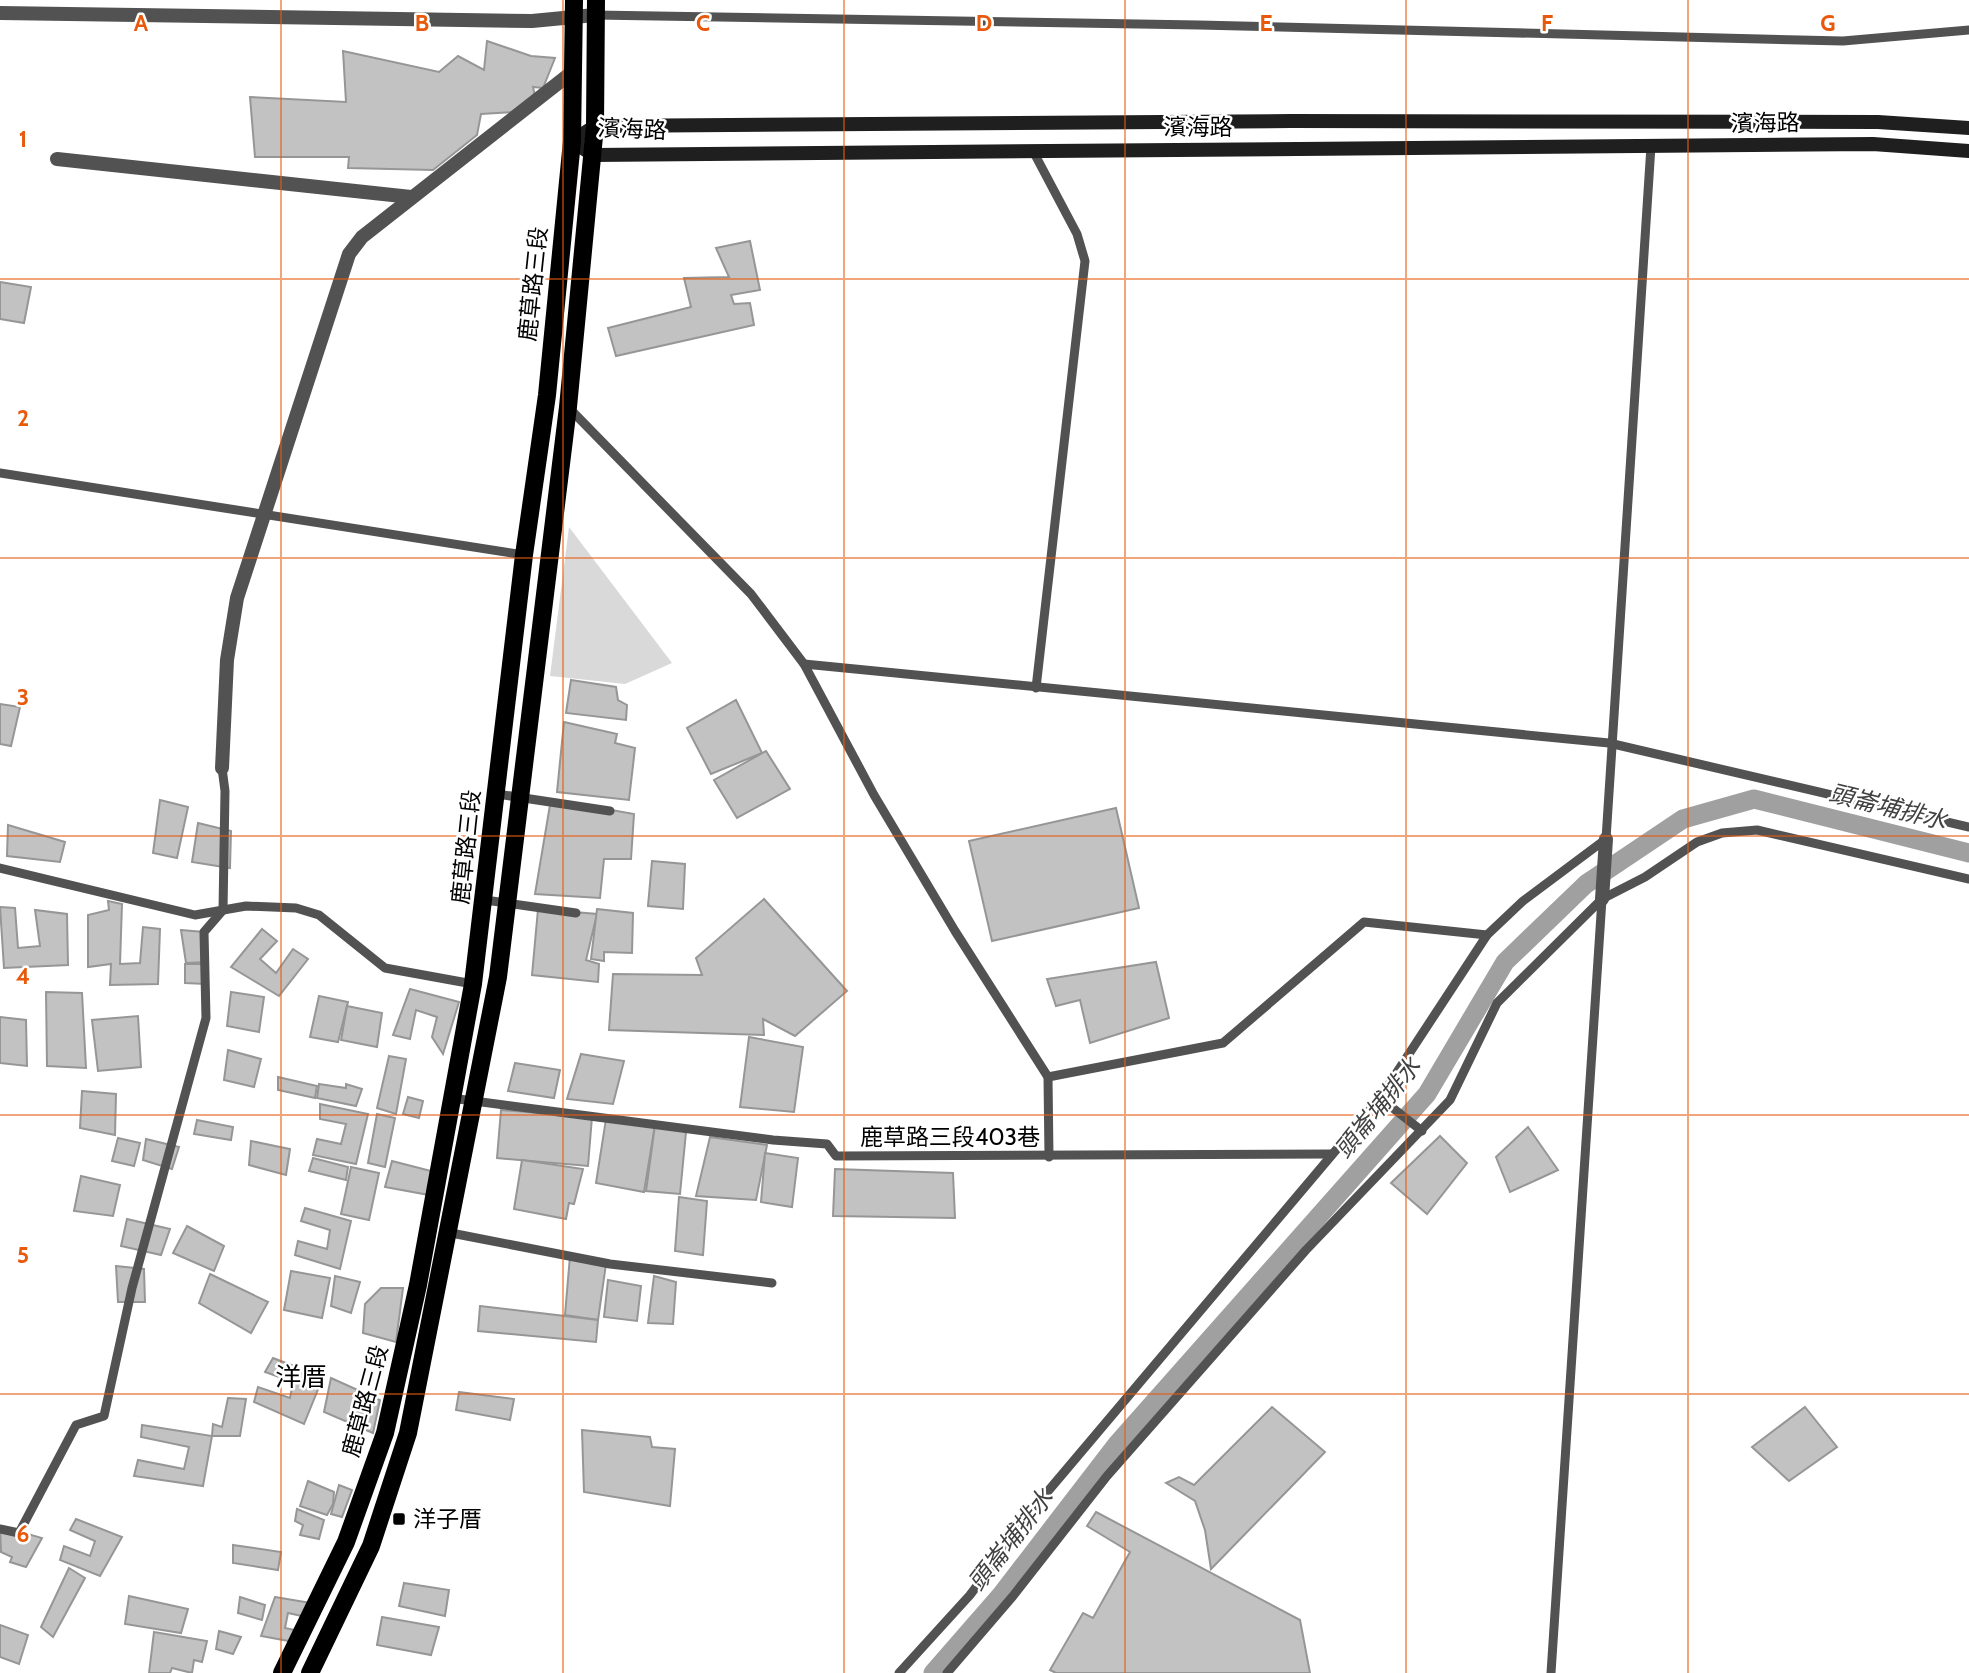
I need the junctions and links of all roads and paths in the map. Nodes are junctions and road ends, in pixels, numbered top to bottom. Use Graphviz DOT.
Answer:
graph roads {
  1 [pos="595,7"];
  2 [pos="573,8"];
  3 [pos="0,13"];
  4 [pos="1969,30"];
  5 [pos="571,73"];
  6 [pos="595,126"];
  7 [pos="1969,128"];
  8 [pos="572,141"];
  9 [pos="1651,146"];
  10 [pos="1033,151"];
  11 [pos="1969,151"];
  12 [pos="593,155"];
  13 [pos="57,159"];
  14 [pos="411,197"];
  15 [pos="568,407"];
  16 [pos="0,473"];
  17 [pos="264,516"];
  18 [pos="524,555"];
  19 [pos="804,664"];
  20 [pos="1036,688"];
  21 [pos="1609,743"];
  22 [pos="222,768"];
  23 [pos="497,794"];
  24 [pos="520,798"];
  25 [pos="610,811"];
  26 [pos="1969,827"];
  27 [pos="1606,839"];
  28 [pos="0,868"];
  29 [pos="1969,879"];
  30 [pos="1602,899"];
  31 [pos="485,900"];
  32 [pos="507,905"];
  33 [pos="223,910"];
  34 [pos="576,913"];
  35 [pos="1487,935"];
  36 [pos="473,984"];
  37 [pos="1048,1077"];
  38 [pos="451,1098"];
  39 [pos="1380,1098"];
  40 [pos="473,1101"];
  41 [pos="1422,1130"];
  42 [pos="1332,1154"];
  43 [pos="1049,1157"];
  44 [pos="446,1232"];
  45 [pos="772,1283"];
  46 [pos="365,1492"];
  47 [pos="389,1499"];
  48 [pos="0,1529"];
  49 [pos="346,1542"];
  50 [pos="371,1546"];
  51 [pos="282,1673"];
  52 [pos="310,1673"];
  53 [pos="900,1673"];
  54 [pos="947,1673"];
  55 [pos="1551,1673"];
  1 -- 2 [label="street"];
  1 -- 4 [label="lane"];
  1 -- 6 [label="main road, 鹿草路三段"];
  2 -- 3 [label="street"];
  2 -- 5 [label="main road, 鹿草路三段"];
  5 -- 8 [label="main road, 鹿草路三段"];
  5 -- 14 [label="street"];
  6 -- 7 [label="street, 濱海路"];
  6 -- 8 [label="street, 濱海路"];
  6 -- 12 [label="main road, 鹿草路三段"];
  8 -- 12 [label="street, 濱海路"];
  8 -- 18 [label="main road, 鹿草路三段"];
  9 -- 10 [label="street, 濱海路"];
  9 -- 11 [label="street, 濱海路"];
  9 -- 21 [label="lane"];
  10 -- 12 [label="street, 濱海路"];
  10 -- 20 [label="lane"];
  12 -- 15 [label="main road, 鹿草路三段"];
  13 -- 14 [label="street"];
  14 -- 17 [label="street"];
  15 -- 19 [label="lane"];
  15 -- 24 [label="main road, 鹿草路三段"];
  16 -- 17 [label="lane"];
  17 -- 18 [label="lane"];
  17 -- 22 [label="street"];
  18 -- 23 [label="main road, 鹿草路三段"];
  19 -- 20 [label="lane"];
  19 -- 37 [label="lane"];
  20 -- 21 [label="lane"];
  21 -- 26 [label="lane"];
  21 -- 27 [label="lane"];
  22 -- 33 [label="lane"];
  23 -- 24 [label="lane"];
  23 -- 31 [label="main road, 鹿草路三段"];
  24 -- 25 [label="lane"];
  24 -- 32 [label="main road, 鹿草路三段"];
  27 -- 30 [label="street"];
  27 -- 35 [label="lane"];
  28 -- 33 [label="lane"];
  29 -- 30 [label="lane"];
  30 -- 41 [label="lane"];
  30 -- 55 [label="lane"];
  31 -- 32 [label="lane"];
  31 -- 36 [label="main road, 鹿草路三段"];
  32 -- 34 [label="lane"];
  32 -- 40 [label="main road, 鹿草路三段"];
  33 -- 36 [label="lane"];
  33 -- 48 [label="lane"];
  35 -- 37 [label="lane"];
  35 -- 39 [label="lane"];
  36 -- 38 [label="main road, 鹿草路三段"];
  37 -- 43 [label="lane"];
  38 -- 40 [label="lane, 鹿草路三段403巷"];
  38 -- 46 [label="main road, 鹿草路三段"];
  39 -- 41 [label="lane"];
  39 -- 42 [label="lane"];
  40 -- 43 [label="lane, 鹿草路三段403巷"];
  40 -- 44 [label="main road, 鹿草路三段"];
  41 -- 54 [label="lane"];
  42 -- 43 [label="lane, 鹿草路三段403巷"];
  42 -- 53 [label="lane"];
  44 -- 45 [label="lane"];
  44 -- 47 [label="main road, 鹿草路三段"];
  46 -- 47 [label="main road"];
  46 -- 49 [label="main road, 鹿草路三段"];
  47 -- 50 [label="main road, 鹿草路三段"];
  49 -- 50 [label="main road"];
  49 -- 51 [label="main road, 鹿草路三段"];
  50 -- 52 [label="main road, 鹿草路三段"];
}
